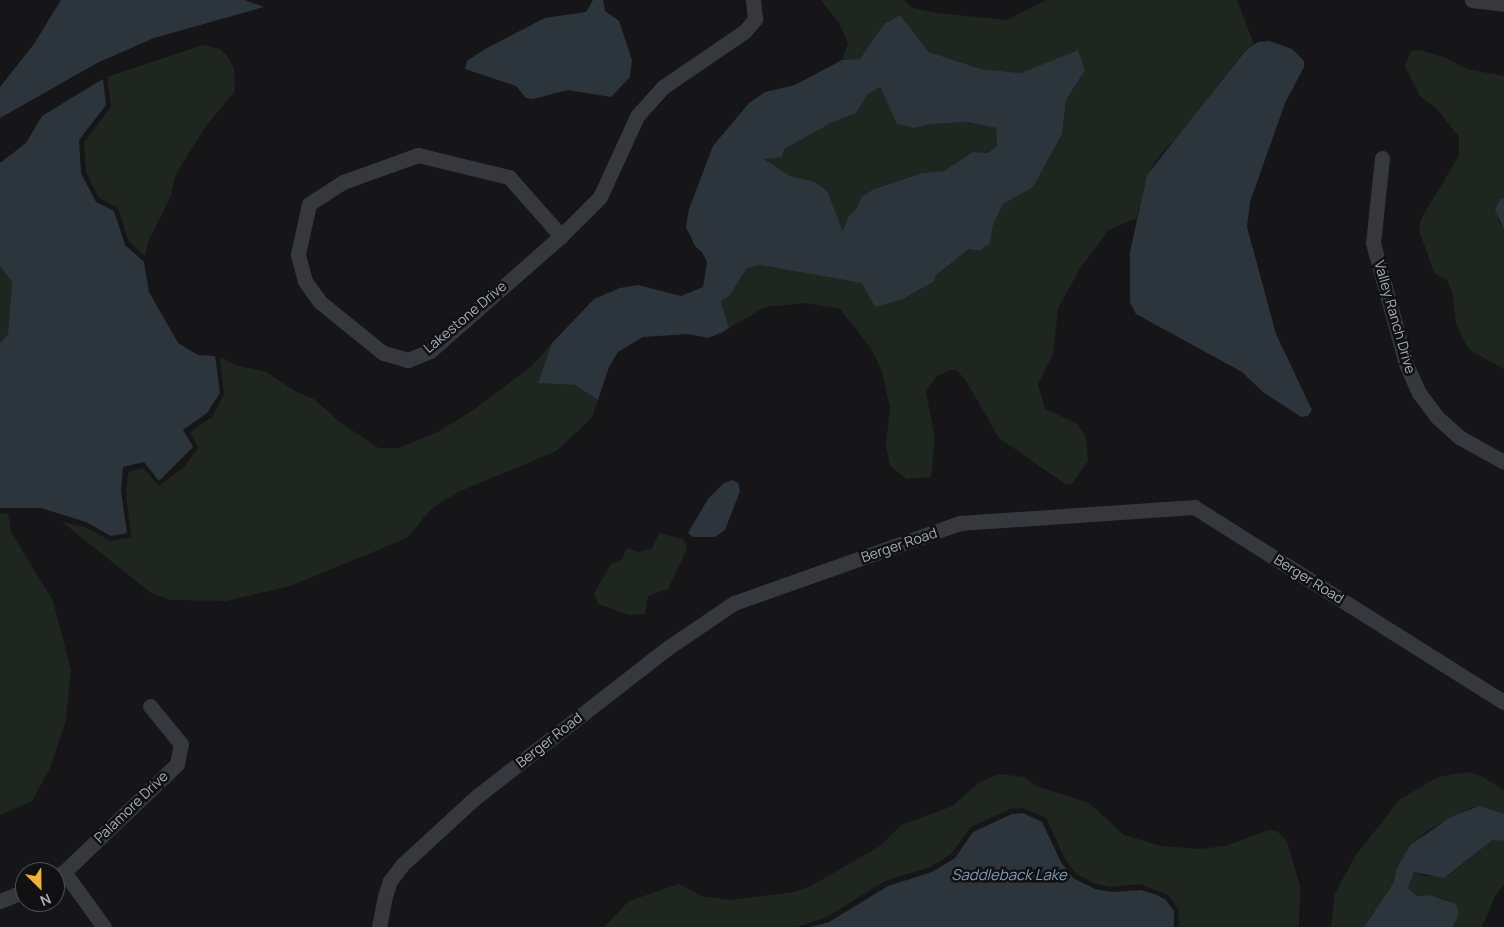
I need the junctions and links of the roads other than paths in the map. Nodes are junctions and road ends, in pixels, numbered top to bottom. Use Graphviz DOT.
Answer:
graph roads {
  1 [pos="753,0"];
  2 [pos="1473,0"];
  3 [pos="1504,4"];
  4 [pos="1382,158"];
  5 [pos="561,236"];
  6 [pos="1504,462"];
  7 [pos="1504,702"];
  8 [pos="150,706"];
  9 [pos="65,868"];
  10 [pos="65,881"];
  11 [pos="15,896"];
  12 [pos="0,901"];
  13 [pos="104,927"];
  14 [pos="380,927"];
  1 -- 5 [label="street, Lakestone Drive"];
  2 -- 3 [label="street"];
  4 -- 6 [label="street, Valley Ranch Drive"];
  5 -- 5 [label="street, Lakestone Drive"];
  7 -- 14 [label="street, Berger Road"];
  8 -- 9 [label="street, Palamore Drive"];
  10 -- 13 [label="street"];
  11 -- 12 [label="street"];
}
